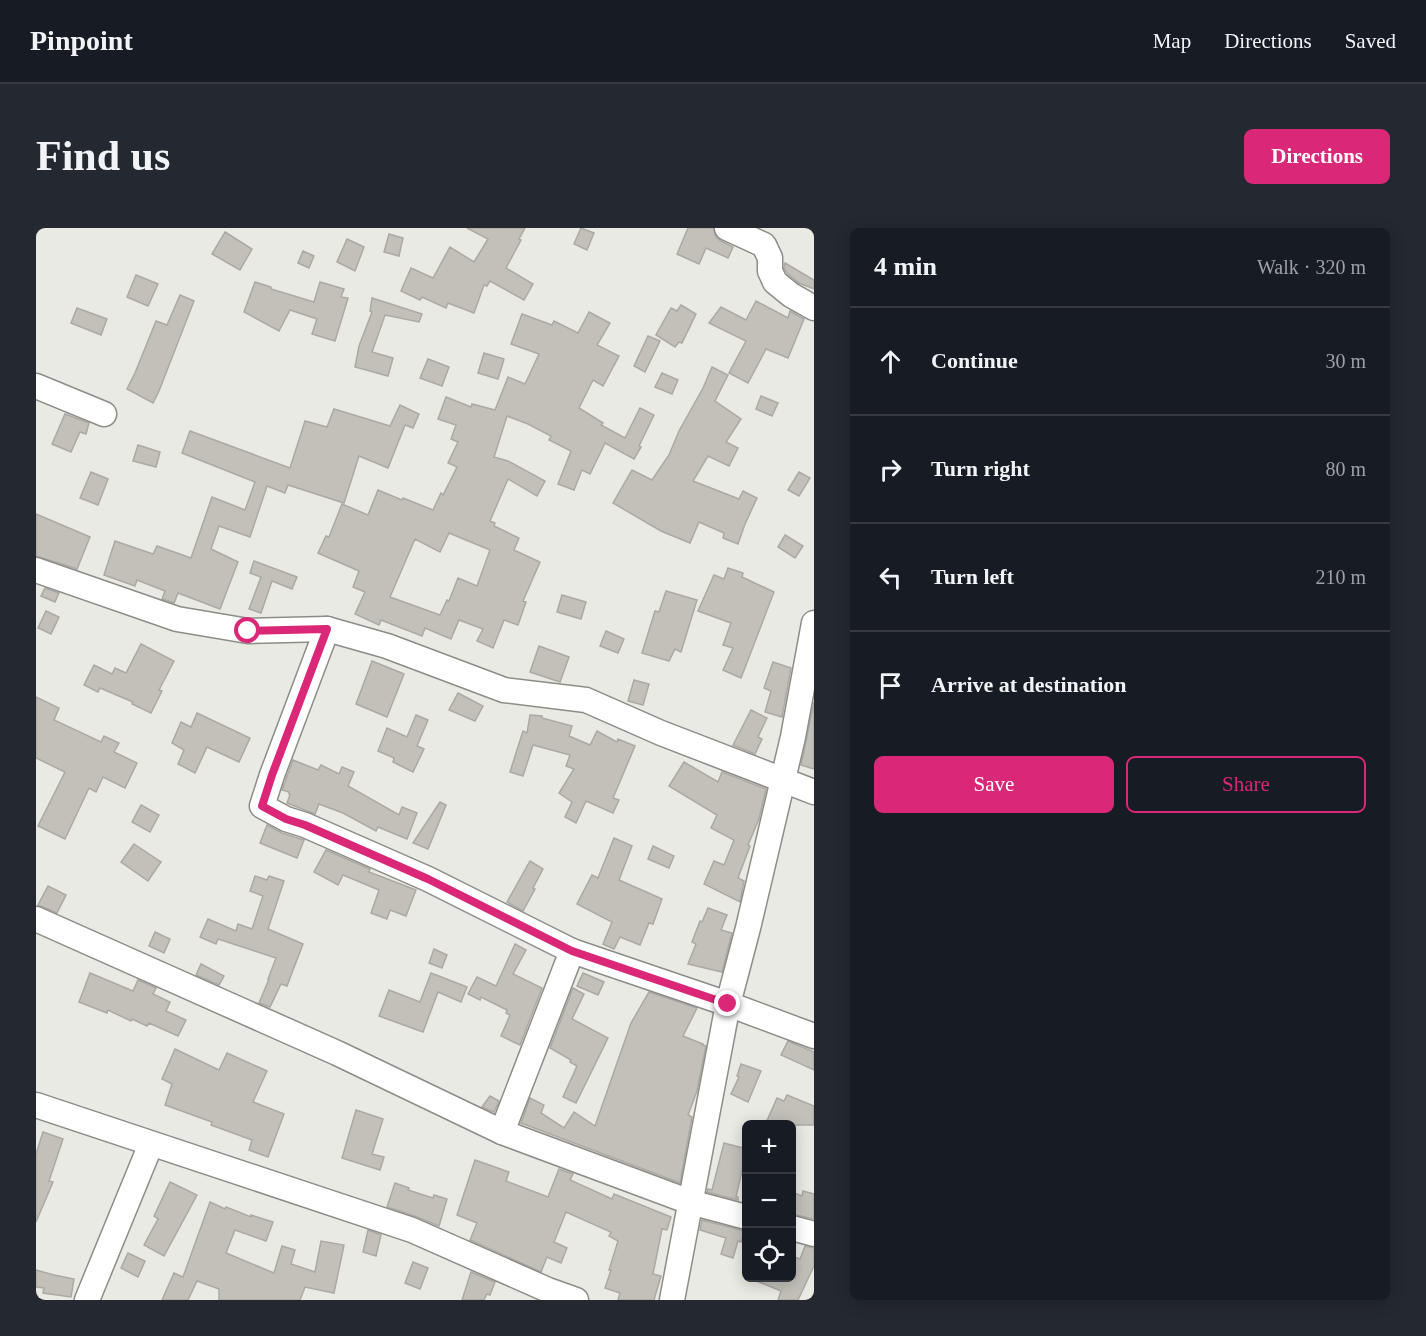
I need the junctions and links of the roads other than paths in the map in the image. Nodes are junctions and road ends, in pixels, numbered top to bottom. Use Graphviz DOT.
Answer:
graph roads {
  1 [pos="726,228"];
  2 [pos="814,308"];
  3 [pos="36,386"];
  4 [pos="104,414"];
  5 [pos="36,570"];
  6 [pos="814,623"];
  7 [pos="327,629"];
  8 [pos="782,780"];
  9 [pos="814,792"];
  10 [pos="36,920"];
  11 [pos="572,951"];
  12 [pos="728,1004"];
  13 [pos="814,1036"];
  14 [pos="36,1105"];
  15 [pos="502,1132"];
  16 [pos="152,1144"];
  17 [pos="690,1202"];
  18 [pos="742,1216"];
  19 [pos="796,1229"];
  20 [pos="814,1234"];
  21 [pos="87,1300"];
  22 [pos="576,1300"];
  23 [pos="672,1300"];
  1 -- 2 [label="street"];
  3 -- 4 [label="street"];
  5 -- 7 [label="street"];
  6 -- 8 [label="street"];
  7 -- 8 [label="street"];
  7 -- 11 [label="street"];
  8 -- 9 [label="street"];
  8 -- 12 [label="street"];
  10 -- 15 [label="street"];
  11 -- 12 [label="street"];
  11 -- 15 [label="street"];
  12 -- 13 [label="street"];
  12 -- 17 [label="street"];
  14 -- 16 [label="street"];
  15 -- 17 [label="street"];
  16 -- 21 [label="street"];
  16 -- 22 [label="street"];
  17 -- 18 [label="street"];
  17 -- 23 [label="street"];
  19 -- 20 [label="street"];
}
